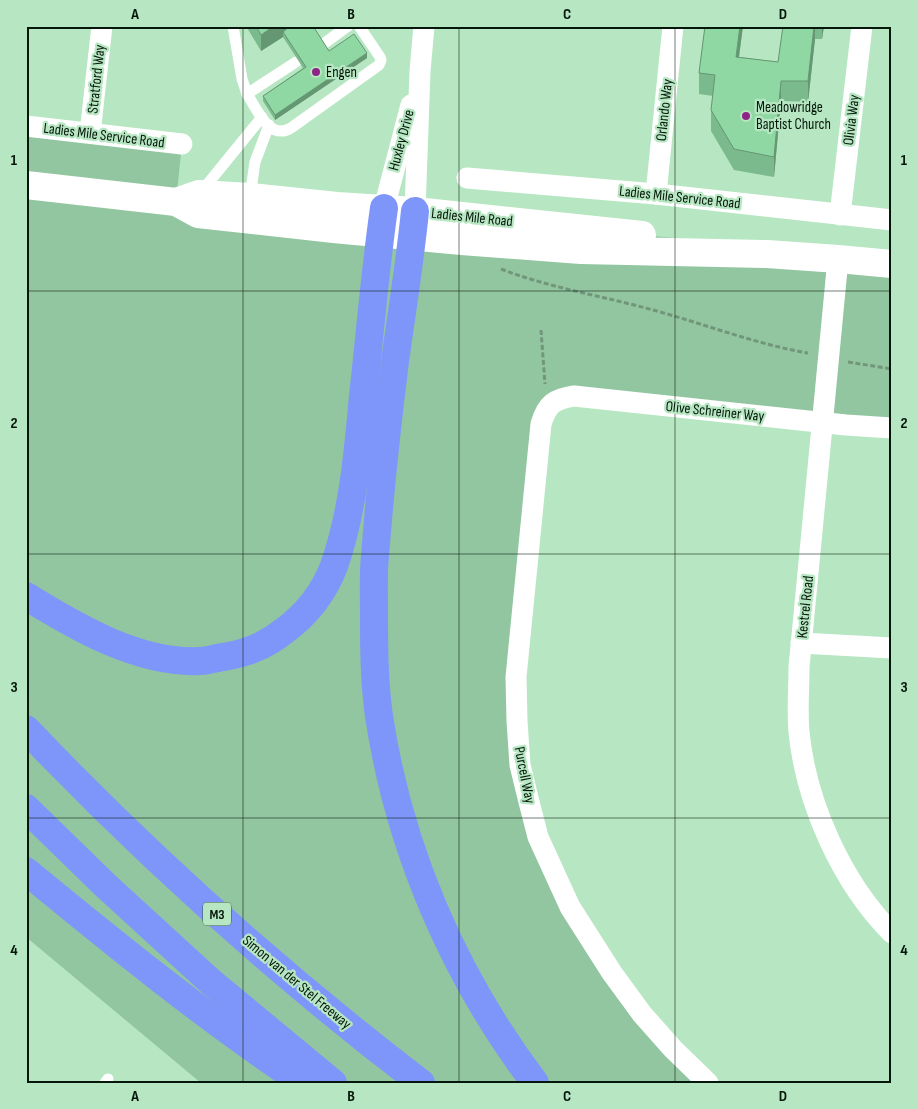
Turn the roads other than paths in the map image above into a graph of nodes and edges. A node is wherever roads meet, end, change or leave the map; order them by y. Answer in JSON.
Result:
{"nodes":[{"id":1,"x":102,"y":26,"type":"edge"},
{"id":2,"x":233,"y":26,"type":"edge"},
{"id":3,"x":348,"y":26,"type":"edge"},
{"id":4,"x":424,"y":26,"type":"edge"},
{"id":5,"x":673,"y":26,"type":"edge"},
{"id":6,"x":862,"y":26,"type":"edge"},
{"id":7,"x":365,"y":28,"type":"edge"},
{"id":8,"x":322,"y":45,"type":"edge"},
{"id":9,"x":296,"y":62,"type":"dead end"},
{"id":10,"x":420,"y":71,"type":"junction"},
{"id":11,"x":248,"y":94,"type":"junction"},
{"id":12,"x":265,"y":121,"type":"junction"},
{"id":13,"x":26,"y":126,"type":"edge"},
{"id":14,"x":90,"y":133,"type":"junction"},
{"id":15,"x":182,"y":144,"type":"dead end"},
{"id":16,"x":468,"y":178,"type":"dead end"},
{"id":17,"x":26,"y":185,"type":"edge"},
{"id":18,"x":656,"y":194,"type":"junction"},
{"id":19,"x":250,"y":197,"type":"junction"},
{"id":20,"x":188,"y":198,"type":"junction"},
{"id":21,"x":840,"y":215,"type":"junction"},
{"id":22,"x":892,"y":220,"type":"edge"},
{"id":23,"x":382,"y":221,"type":"junction"},
{"id":24,"x":414,"y":224,"type":"junction"},
{"id":25,"x":838,"y":259,"type":"junction"},
{"id":26,"x":892,"y":264,"type":"edge"},
{"id":27,"x":548,"y":408,"type":"joint"},
{"id":28,"x":823,"y":422,"type":"junction"},
{"id":29,"x":892,"y":428,"type":"edge"},
{"id":30,"x":26,"y":596,"type":"edge"},
{"id":31,"x":801,"y":643,"type":"junction"},
{"id":32,"x":892,"y":648,"type":"edge"},
{"id":33,"x":26,"y":729,"type":"edge"},
{"id":34,"x":26,"y":808,"type":"edge"},
{"id":35,"x":26,"y":871,"type":"edge"},
{"id":36,"x":892,"y":933,"type":"edge"},
{"id":37,"x":303,"y":1083,"type":"edge"},
{"id":38,"x":333,"y":1083,"type":"edge"},
{"id":39,"x":421,"y":1083,"type":"edge"},
{"id":40,"x":535,"y":1083,"type":"edge"},
{"id":41,"x":708,"y":1083,"type":"edge"}],
"edges":[{"from":1,"to":14,"type":"street","name":"Stratford Way"},
{"from":2,"to":11,"type":"lane"},
{"from":3,"to":8,"type":"lane"},
{"from":4,"to":10,"type":"street","name":"Huxley Drive"},
{"from":5,"to":18,"type":"street","name":"Orlando Way"},
{"from":6,"to":21,"type":"street","name":"Olivia Way"},
{"from":7,"to":12,"type":"lane"},
{"from":9,"to":11,"type":"lane"},
{"from":10,"to":23,"type":"street","name":"Huxley Drive"},
{"from":10,"to":24,"type":"street","name":"Huxley Drive"},
{"from":11,"to":12,"type":"lane"},
{"from":12,"to":19,"type":"lane"},
{"from":12,"to":20,"type":"lane"},
{"from":13,"to":14,"type":"street","name":"Ladies Mile Service Road"},
{"from":14,"to":15,"type":"street","name":"Ladies Mile Service Road"},
{"from":16,"to":18,"type":"street","name":"Ladies Mile Service Road"},
{"from":17,"to":20,"type":"main road","name":"Ladies Mile Road"},
{"from":18,"to":21,"type":"street","name":"Ladies Mile Service Road"},
{"from":19,"to":20,"type":"main road","name":"Ladies Mile Road"},
{"from":19,"to":23,"type":"main road","name":"Ladies Mile Road"},
{"from":20,"to":23,"type":"main road","name":"Ladies Mile Road"},
{"from":21,"to":22,"type":"street","name":"Ladies Mile Service Road"},
{"from":23,"to":24,"type":"main road","name":"Ladies Mile Road"},
{"from":23,"to":30,"type":"highway"},
{"from":24,"to":25,"type":"main road","name":"Ladies Mile Road"},
{"from":24,"to":40,"type":"highway"},
{"from":25,"to":26,"type":"main road","name":"Ladies Mile Road"},
{"from":25,"to":28,"type":"street","name":"Kestrel Road"},
{"from":27,"to":28,"type":"street","name":"Olive Schreiner Way"},
{"from":27,"to":41,"type":"street","name":"Purcell Way"},
{"from":28,"to":29,"type":"street","name":"Olive Schreiner Way"},
{"from":28,"to":31,"type":"street","name":"Kestrel Road"},
{"from":31,"to":32,"type":"street"},
{"from":31,"to":36,"type":"street","name":"Kestrel Road"},
{"from":33,"to":39,"type":"highway","name":"Simon van der Stel Freeway","number":"M3"},
{"from":34,"to":38,"type":"highway"},
{"from":35,"to":37,"type":"highway"}]}
